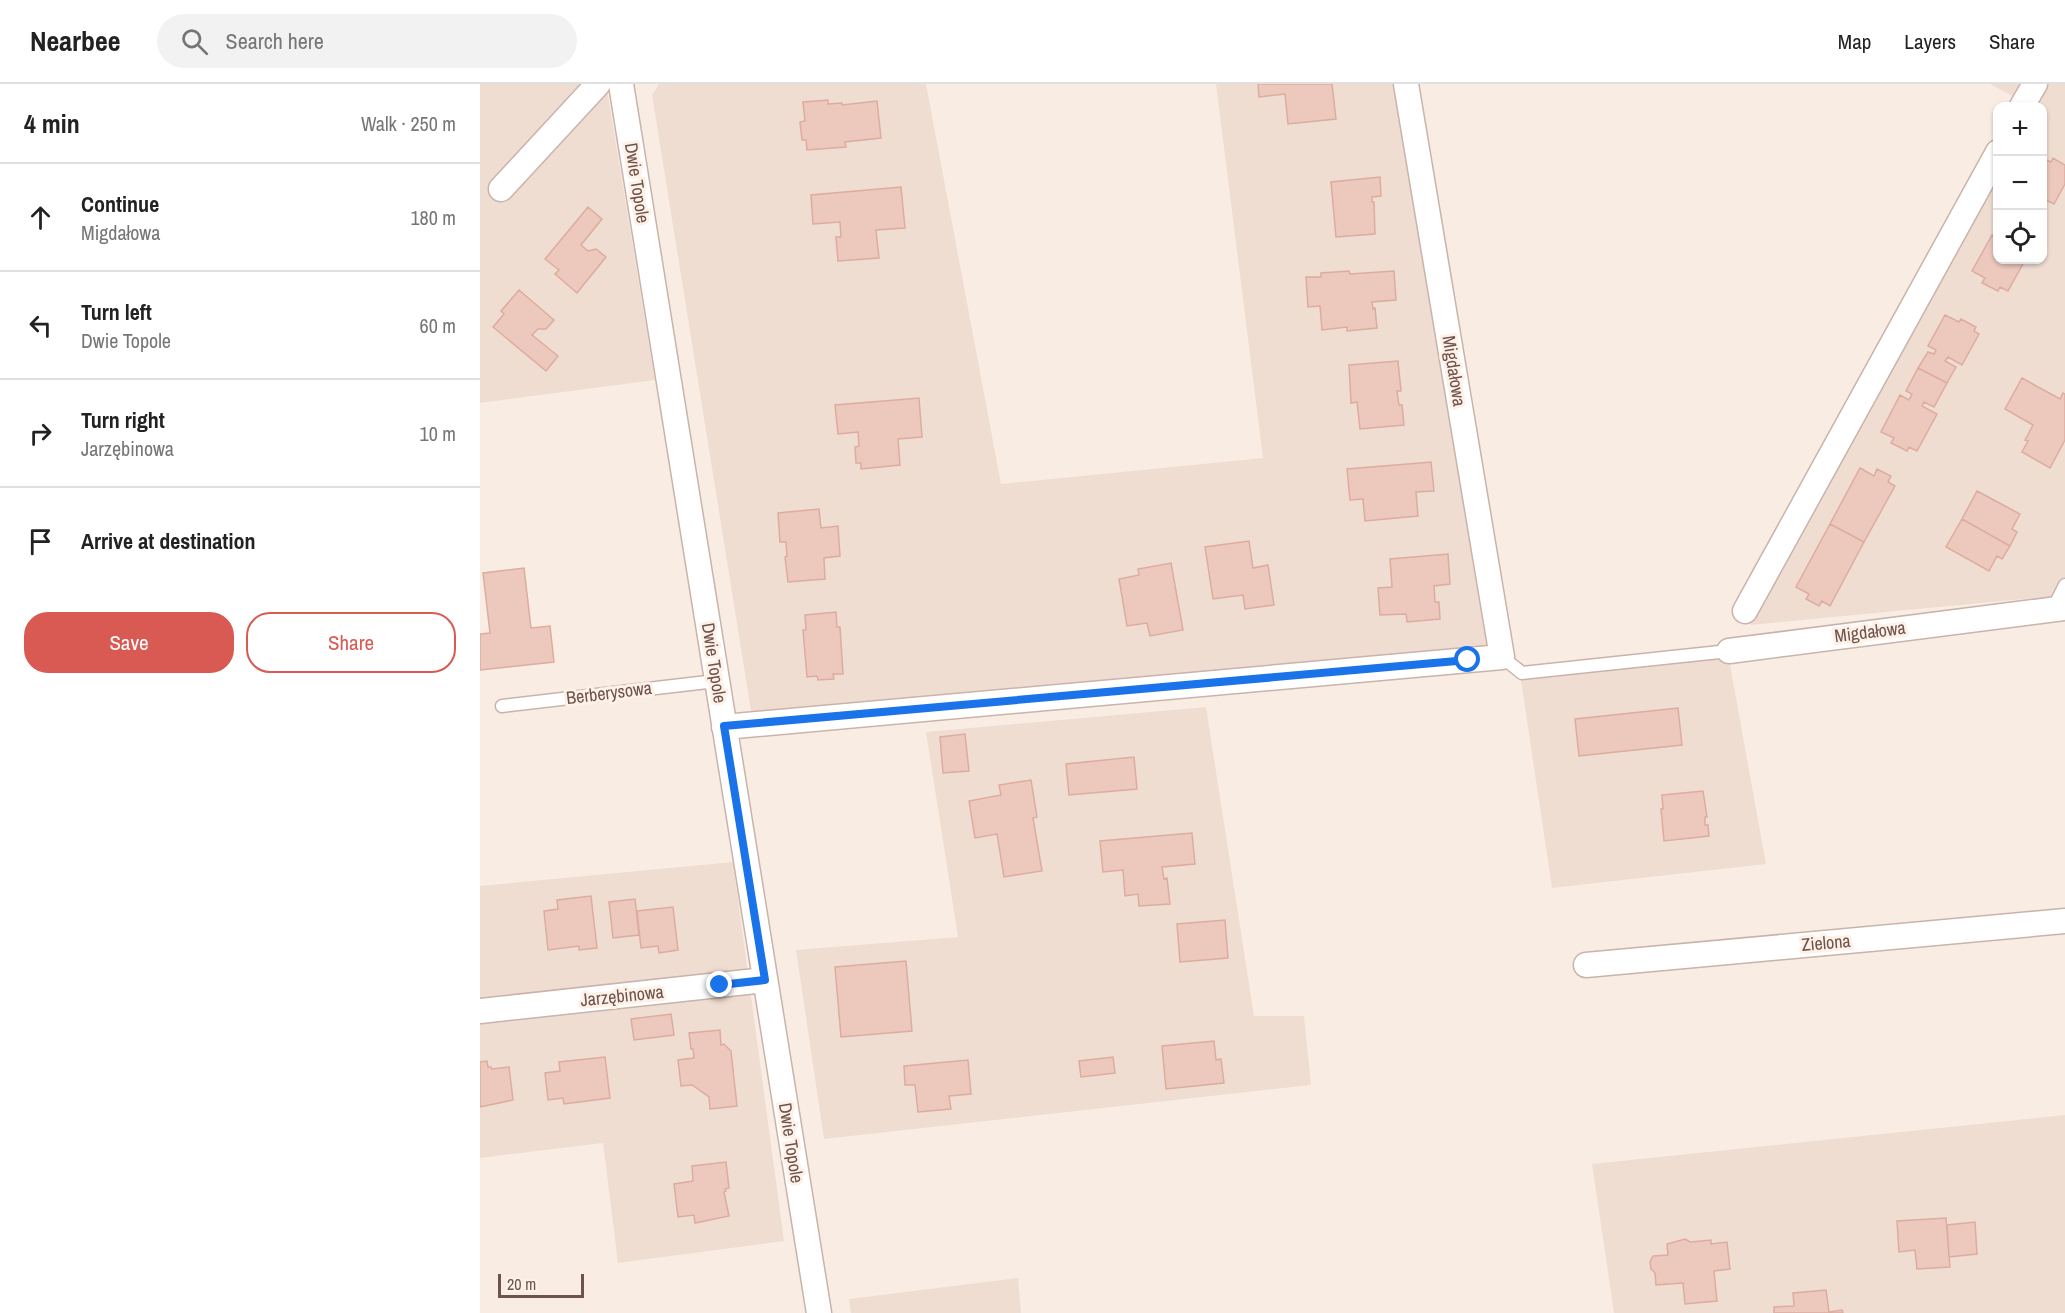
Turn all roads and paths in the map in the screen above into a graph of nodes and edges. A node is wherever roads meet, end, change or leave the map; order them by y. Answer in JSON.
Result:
{"nodes":[{"id":1,"x":598,"y":84,"type":"edge"},
{"id":2,"x":621,"y":84,"type":"edge"},
{"id":3,"x":1406,"y":84,"type":"edge"},
{"id":4,"x":2035,"y":84,"type":"edge"},
{"id":5,"x":2024,"y":102,"type":"edge"},
{"id":6,"x":1996,"y":156,"type":"edge"},
{"id":7,"x":501,"y":189,"type":"dead end"},
{"id":8,"x":2065,"y":585,"type":"edge"},
{"id":9,"x":2059,"y":608,"type":"edge"},
{"id":10,"x":1745,"y":611,"type":"dead end"},
{"id":11,"x":1729,"y":651,"type":"joint"},
{"id":12,"x":1502,"y":657,"type":"junction"},
{"id":13,"x":716,"y":681,"type":"junction"},
{"id":14,"x":501,"y":706,"type":"dead end"},
{"id":15,"x":724,"y":726,"type":"junction"},
{"id":16,"x":2065,"y":921,"type":"edge"},
{"id":17,"x":1586,"y":965,"type":"dead end"},
{"id":18,"x":765,"y":980,"type":"junction"},
{"id":19,"x":480,"y":1011,"type":"edge"},
{"id":20,"x":819,"y":1313,"type":"edge"}],
"edges":[{"from":1,"to":7,"type":"street"},
{"from":2,"to":13,"type":"street","name":"Dwie Topole"},
{"from":3,"to":12,"type":"street","name":"Migdałowa"},
{"from":4,"to":5,"type":"street"},
{"from":6,"to":10,"type":"street"},
{"from":8,"to":9,"type":"lane"},
{"from":9,"to":11,"type":"street","name":"Migdałowa"},
{"from":11,"to":12,"type":"lane","name":"Migdałowa"},
{"from":12,"to":15,"type":"street"},
{"from":13,"to":14,"type":"lane","name":"Berberysowa"},
{"from":13,"to":15,"type":"street","name":"Dwie Topole"},
{"from":15,"to":18,"type":"street","name":"Dwie Topole"},
{"from":16,"to":17,"type":"street","name":"Zielona"},
{"from":18,"to":19,"type":"street","name":"Jarzębinowa"},
{"from":18,"to":20,"type":"street","name":"Dwie Topole"}]}
